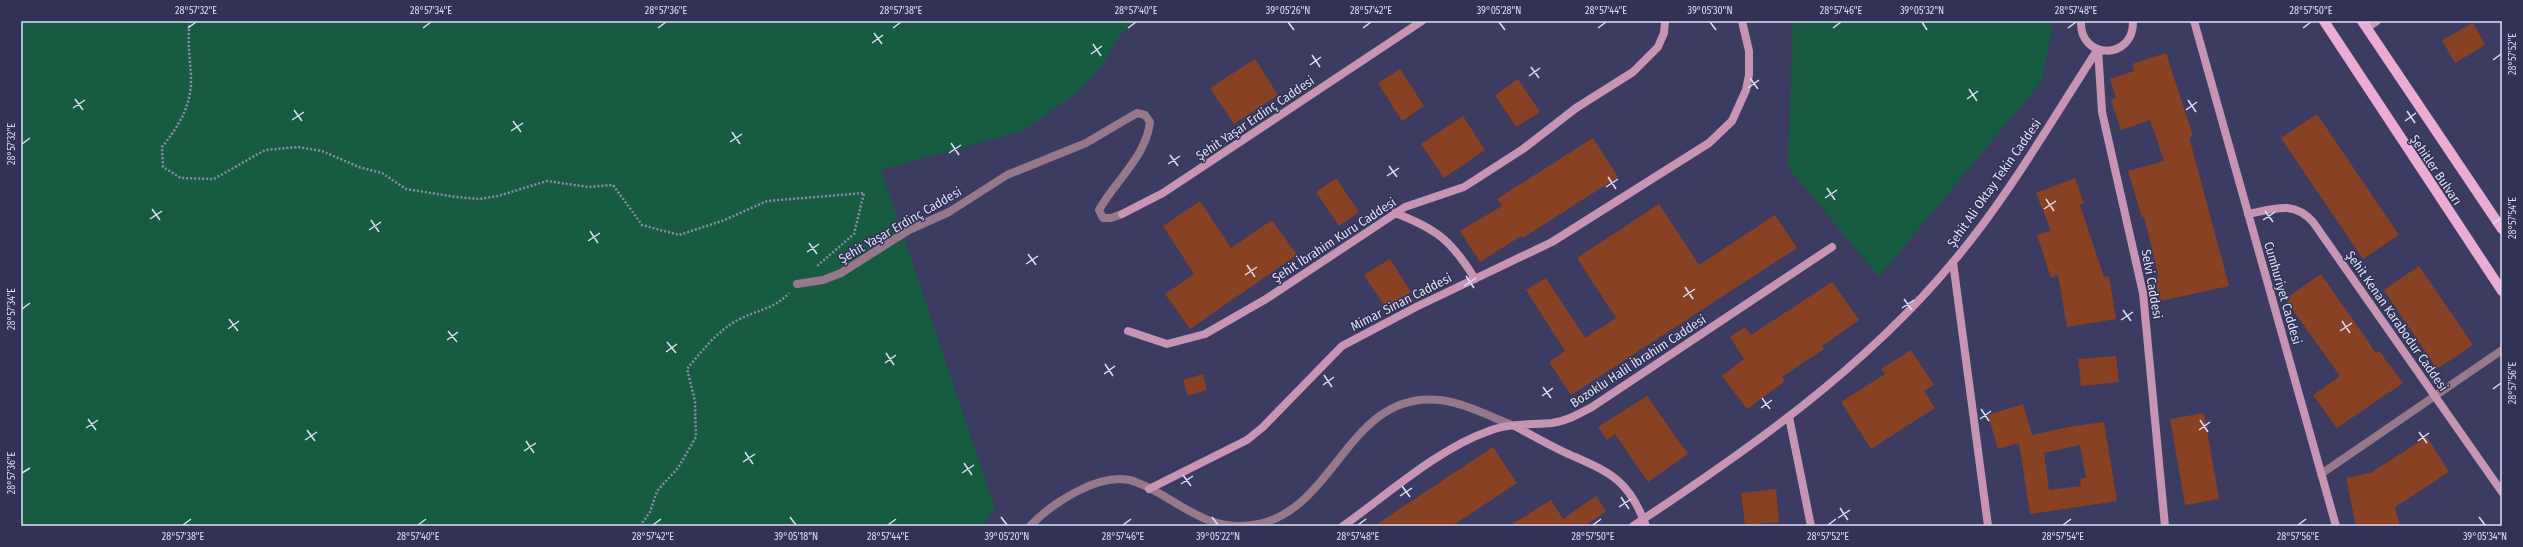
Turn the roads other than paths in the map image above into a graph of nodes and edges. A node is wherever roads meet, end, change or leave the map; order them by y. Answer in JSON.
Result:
{"nodes":[{"id":1,"x":1422,"y":21,"type":"edge"},
{"id":2,"x":1665,"y":21,"type":"edge"},
{"id":3,"x":1742,"y":21,"type":"edge"},
{"id":4,"x":2080,"y":21,"type":"edge"},
{"id":5,"x":2133,"y":21,"type":"edge"},
{"id":6,"x":2194,"y":21,"type":"edge"},
{"id":7,"x":2324,"y":21,"type":"edge"},
{"id":8,"x":2377,"y":21,"type":"edge"},
{"id":9,"x":2364,"y":25,"type":"edge"},
{"id":10,"x":2098,"y":49,"type":"junction"},
{"id":11,"x":1395,"y":213,"type":"junction"},
{"id":12,"x":2248,"y":214,"type":"junction"},
{"id":13,"x":2502,"y":229,"type":"edge"},
{"id":14,"x":1832,"y":247,"type":"dead end"},
{"id":15,"x":1953,"y":262,"type":"junction"},
{"id":16,"x":1475,"y":279,"type":"junction"},
{"id":17,"x":797,"y":284,"type":"road end"},
{"id":18,"x":2502,"y":291,"type":"edge"},
{"id":19,"x":1128,"y":331,"type":"dead end"},
{"id":20,"x":2502,"y":350,"type":"edge"},
{"id":21,"x":2435,"y":396,"type":"junction"},
{"id":22,"x":1789,"y":416,"type":"junction"},
{"id":23,"x":1514,"y":426,"type":"junction"},
{"id":24,"x":2321,"y":474,"type":"junction"},
{"id":25,"x":1149,"y":489,"type":"junction"},
{"id":26,"x":2502,"y":492,"type":"edge"},
{"id":27,"x":1645,"y":522,"type":"edge"},
{"id":28,"x":1030,"y":526,"type":"edge"},
{"id":29,"x":1344,"y":526,"type":"edge"},
{"id":30,"x":1633,"y":526,"type":"edge"},
{"id":31,"x":1810,"y":526,"type":"edge"},
{"id":32,"x":1988,"y":526,"type":"edge"},
{"id":33,"x":2165,"y":526,"type":"edge"},
{"id":34,"x":2336,"y":526,"type":"edge"}],
"edges":[{"from":1,"to":17,"type":"street","name":"Şehit Yaşar Erdinç Caddesi"},
{"from":2,"to":11,"type":"street","name":"Şehit İbrahim Kuru Caddesi"},
{"from":3,"to":16,"type":"street","name":"Mimar Sinan Caddesi"},
{"from":4,"to":10,"type":"street"},
{"from":5,"to":10,"type":"street"},
{"from":6,"to":12,"type":"street","name":"Cumhuriyet Caddesi"},
{"from":7,"to":18,"type":"main road","name":"Şehitler Bulvarı"},
{"from":8,"to":9,"type":"street"},
{"from":9,"to":13,"type":"main road","name":"Şehitler Bulvarı"},
{"from":10,"to":15,"type":"street","name":"Şehit Ali Oktay Tekin Caddesi"},
{"from":10,"to":33,"type":"street","name":"Selvi Caddesi"},
{"from":11,"to":16,"type":"street"},
{"from":11,"to":19,"type":"street","name":"Şehit İbrahim Kuru Caddesi"},
{"from":12,"to":21,"type":"street","name":"Şehit Kenan Karabodur Caddesi"},
{"from":12,"to":24,"type":"street","name":"Cumhuriyet Caddesi"},
{"from":14,"to":23,"type":"street","name":"Bozoklu Halil İbrahim Caddesi"},
{"from":15,"to":22,"type":"street","name":"Şehit Ali Oktay Tekin Caddesi"},
{"from":15,"to":32,"type":"street"},
{"from":16,"to":25,"type":"street","name":"Mimar Sinan Caddesi"},
{"from":20,"to":21,"type":"street"},
{"from":21,"to":24,"type":"street"},
{"from":21,"to":26,"type":"street","name":"Şehit Kenan Karabodur Caddesi"},
{"from":22,"to":27,"type":"street","name":"Şehit Ali Oktay Tekin Caddesi"},
{"from":22,"to":31,"type":"street"},
{"from":23,"to":25,"type":"street"},
{"from":23,"to":27,"type":"street"},
{"from":23,"to":29,"type":"street","name":"Bozoklu Halil İbrahim Caddesi"},
{"from":24,"to":34,"type":"street","name":"Cumhuriyet Caddesi"},
{"from":25,"to":28,"type":"street"},
{"from":27,"to":30,"type":"street","name":"Şehit Ali Oktay Tekin Caddesi"}]}
